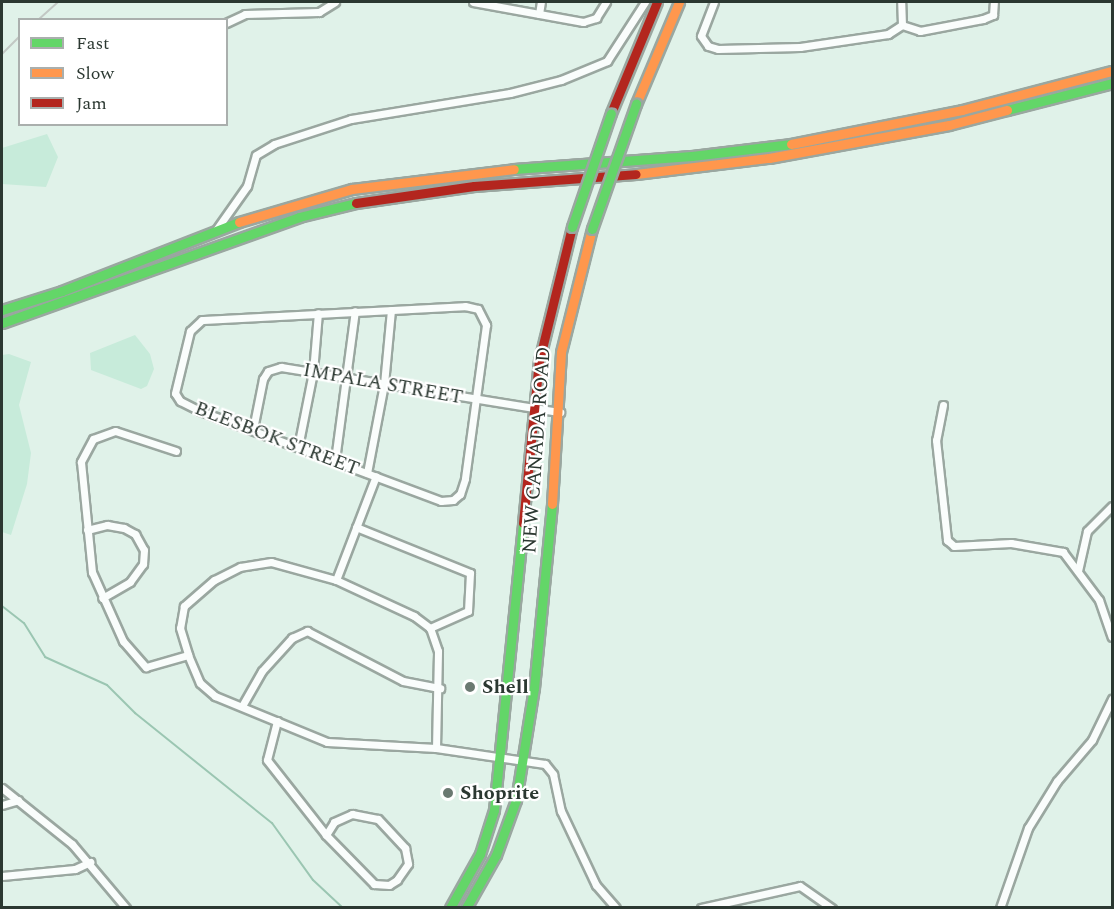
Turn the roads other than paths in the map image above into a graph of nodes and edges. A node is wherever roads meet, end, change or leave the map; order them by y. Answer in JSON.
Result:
{"nodes":[{"id":1,"x":335,"y":2,"type":"edge"},
{"id":2,"x":473,"y":2,"type":"edge"},
{"id":3,"x":541,"y":2,"type":"edge"},
{"id":4,"x":606,"y":2,"type":"edge"},
{"id":5,"x":645,"y":2,"type":"edge"},
{"id":6,"x":657,"y":2,"type":"edge"},
{"id":7,"x":679,"y":2,"type":"edge"},
{"id":8,"x":714,"y":2,"type":"edge"},
{"id":9,"x":901,"y":2,"type":"edge"},
{"id":10,"x":994,"y":2,"type":"edge"},
{"id":11,"x":539,"y":14,"type":"junction"},
{"id":12,"x":228,"y":22,"type":"edge"},
{"id":13,"x":902,"y":26,"type":"junction"},
{"id":14,"x":1113,"y":71,"type":"edge"},
{"id":15,"x":1113,"y":83,"type":"edge"},
{"id":16,"x":216,"y":230,"type":"junction"},
{"id":17,"x":2,"y":310,"type":"edge"},
{"id":18,"x":391,"y":310,"type":"junction"},
{"id":19,"x":355,"y":311,"type":"junction"},
{"id":20,"x":318,"y":313,"type":"junction"},
{"id":21,"x":2,"y":323,"type":"edge"},
{"id":22,"x":313,"y":372,"type":"junction"},
{"id":23,"x":347,"y":378,"type":"junction"},
{"id":24,"x":384,"y":384,"type":"junction"},
{"id":25,"x":478,"y":400,"type":"junction"},
{"id":26,"x":942,"y":405,"type":"dead end"},
{"id":27,"x":533,"y":410,"type":"junction"},
{"id":28,"x":560,"y":412,"type":"junction"},
{"id":29,"x":253,"y":429,"type":"junction"},
{"id":30,"x":298,"y":447,"type":"junction"},
{"id":31,"x":176,"y":451,"type":"dead end"},
{"id":32,"x":335,"y":460,"type":"junction"},
{"id":33,"x":367,"y":473,"type":"junction"},
{"id":34,"x":376,"y":476,"type":"junction"},
{"id":35,"x":1113,"y":506,"type":"edge"},
{"id":36,"x":356,"y":527,"type":"junction"},
{"id":37,"x":87,"y":530,"type":"junction"},
{"id":38,"x":1078,"y":571,"type":"junction"},
{"id":39,"x":336,"y":580,"type":"junction"},
{"id":40,"x":102,"y":598,"type":"junction"},
{"id":41,"x":430,"y":628,"type":"junction"},
{"id":42,"x":1113,"y":637,"type":"edge"},
{"id":43,"x":188,"y":655,"type":"junction"},
{"id":44,"x":440,"y":688,"type":"junction"},
{"id":45,"x":1113,"y":699,"type":"edge"},
{"id":46,"x":242,"y":706,"type":"junction"},
{"id":47,"x":277,"y":721,"type":"junction"},
{"id":48,"x":436,"y":748,"type":"junction"},
{"id":49,"x":501,"y":756,"type":"junction"},
{"id":50,"x":522,"y":760,"type":"junction"},
{"id":51,"x":2,"y":788,"type":"edge"},
{"id":52,"x":18,"y":800,"type":"junction"},
{"id":53,"x":2,"y":805,"type":"edge"},
{"id":54,"x":326,"y":835,"type":"junction"},
{"id":55,"x":90,"y":862,"type":"junction"},
{"id":56,"x":2,"y":876,"type":"edge"},
{"id":57,"x":126,"y":908,"type":"edge"},
{"id":58,"x":450,"y":908,"type":"edge"},
{"id":59,"x":466,"y":908,"type":"edge"},
{"id":60,"x":616,"y":908,"type":"edge"},
{"id":61,"x":702,"y":908,"type":"edge"},
{"id":62,"x":832,"y":908,"type":"edge"},
{"id":63,"x":1000,"y":908,"type":"edge"}],
"edges":[{"from":1,"to":12,"type":"street"},
{"from":2,"to":11,"type":"street"},
{"from":3,"to":11,"type":"street"},
{"from":4,"to":11,"type":"street"},
{"from":5,"to":16,"type":"street"},
{"from":6,"to":27,"type":"main road","name":"NEW CANADA ROAD","bridge":true},
{"from":7,"to":28,"type":"main road","name":"NEW CANADA ROAD","bridge":true},
{"from":8,"to":13,"type":"street"},
{"from":9,"to":13,"type":"street"},
{"from":10,"to":13,"type":"street"},
{"from":14,"to":16,"type":"main road"},
{"from":15,"to":21,"type":"main road"},
{"from":16,"to":17,"type":"main road"},
{"from":18,"to":19,"type":"street","name":"BLESBOK STREET"},
{"from":18,"to":24,"type":"street"},
{"from":18,"to":25,"type":"street","name":"BLESBOK STREET"},
{"from":19,"to":20,"type":"street","name":"BLESBOK STREET"},
{"from":19,"to":23,"type":"street"},
{"from":20,"to":22,"type":"street"},
{"from":20,"to":29,"type":"street","name":"BLESBOK STREET"},
{"from":22,"to":23,"type":"street","name":"IMPALA STREET"},
{"from":22,"to":29,"type":"street","name":"IMPALA STREET"},
{"from":22,"to":30,"type":"street"},
{"from":23,"to":24,"type":"street","name":"IMPALA STREET"},
{"from":23,"to":32,"type":"street"},
{"from":24,"to":25,"type":"street","name":"IMPALA STREET"},
{"from":24,"to":33,"type":"street"},
{"from":25,"to":27,"type":"street","name":"IMPALA STREET"},
{"from":25,"to":34,"type":"street","name":"BLESBOK STREET"},
{"from":26,"to":38,"type":"street"},
{"from":27,"to":28,"type":"street","name":"IMPALA STREET"},
{"from":27,"to":49,"type":"main road","name":"NEW CANADA ROAD"},
{"from":28,"to":50,"type":"main road","name":"NEW CANADA ROAD"},
{"from":29,"to":30,"type":"street","name":"BLESBOK STREET"},
{"from":30,"to":32,"type":"street","name":"BLESBOK STREET"},
{"from":31,"to":37,"type":"street"},
{"from":32,"to":33,"type":"street","name":"BLESBOK STREET"},
{"from":33,"to":34,"type":"street","name":"BLESBOK STREET"},
{"from":34,"to":36,"type":"street"},
{"from":35,"to":38,"type":"street"},
{"from":36,"to":39,"type":"street"},
{"from":36,"to":41,"type":"street"},
{"from":37,"to":40,"type":"street"},
{"from":37,"to":40,"type":"street"},
{"from":38,"to":42,"type":"street"},
{"from":39,"to":41,"type":"street"},
{"from":39,"to":43,"type":"street"},
{"from":40,"to":43,"type":"street"},
{"from":41,"to":44,"type":"street"},
{"from":43,"to":46,"type":"street"},
{"from":44,"to":46,"type":"street"},
{"from":44,"to":48,"type":"street"},
{"from":45,"to":63,"type":"street"},
{"from":46,"to":47,"type":"street"},
{"from":47,"to":48,"type":"street"},
{"from":47,"to":54,"type":"street"},
{"from":48,"to":49,"type":"street"},
{"from":49,"to":50,"type":"street"},
{"from":49,"to":58,"type":"main road","name":"NEW CANADA ROAD"},
{"from":50,"to":59,"type":"main road","name":"NEW CANADA ROAD"},
{"from":50,"to":60,"type":"street"},
{"from":51,"to":52,"type":"street"},
{"from":52,"to":53,"type":"street"},
{"from":52,"to":55,"type":"street"},
{"from":54,"to":54,"type":"street"},
{"from":55,"to":56,"type":"street"},
{"from":55,"to":57,"type":"street"},
{"from":61,"to":62,"type":"street"}]}
